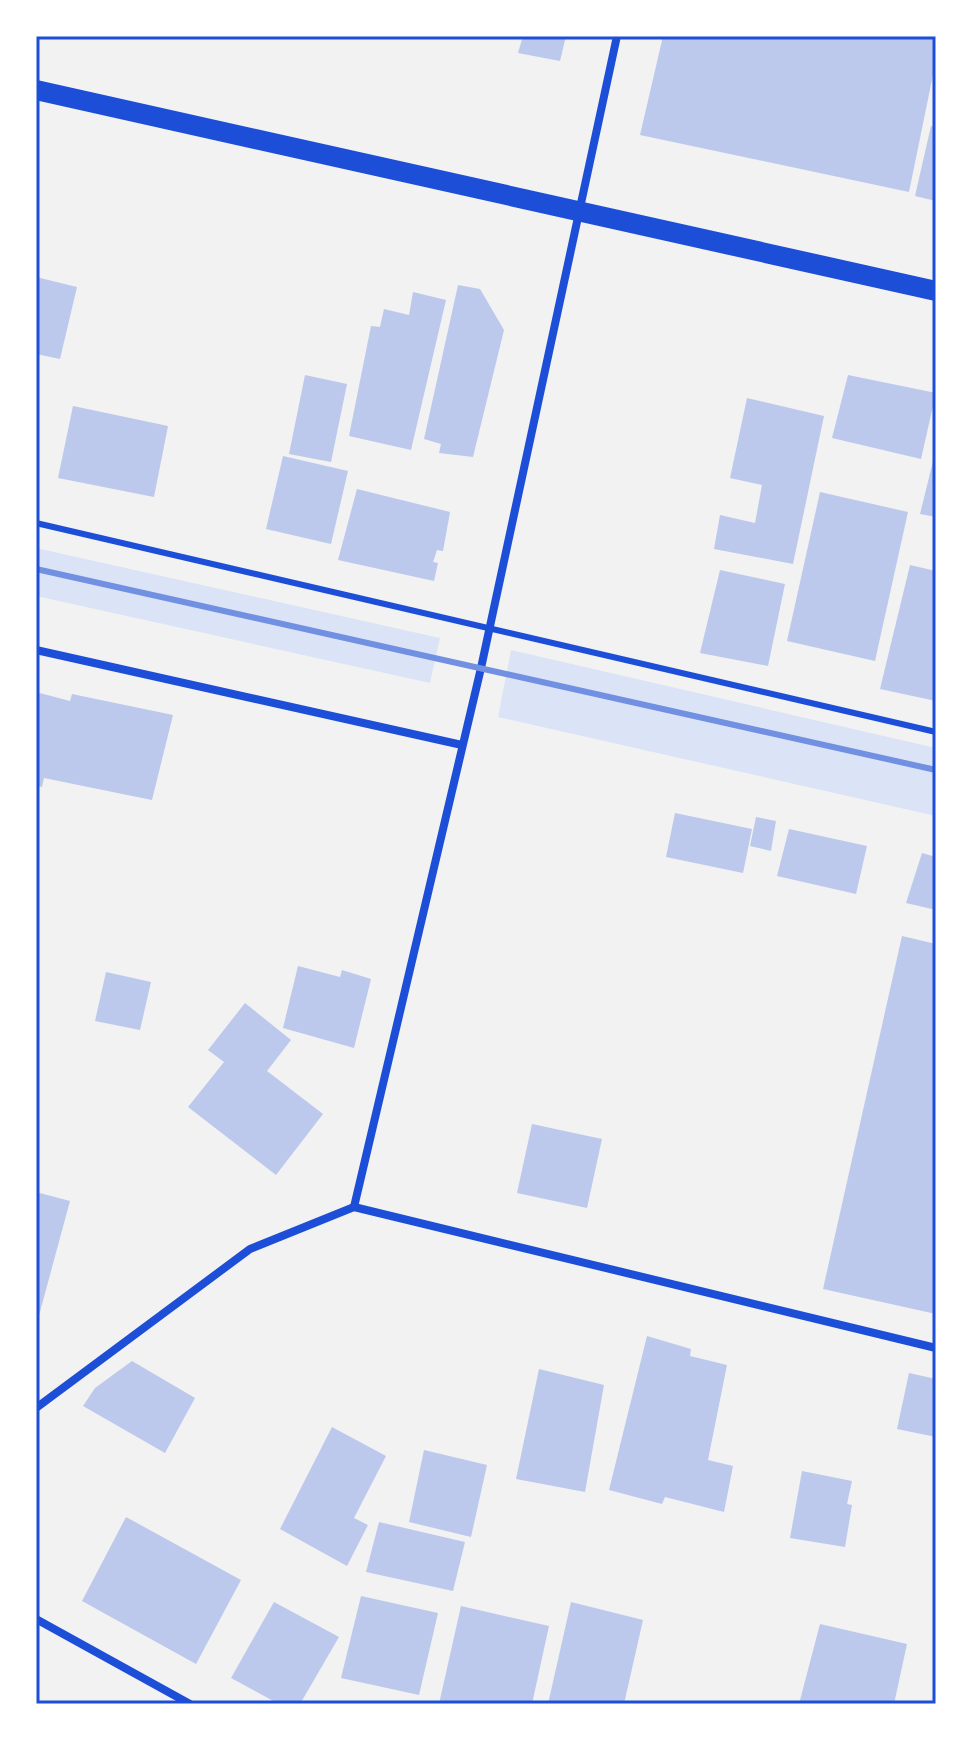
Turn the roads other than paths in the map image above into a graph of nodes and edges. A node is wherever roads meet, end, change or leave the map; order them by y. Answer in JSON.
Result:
{"nodes":[{"id":1,"x":617,"y":36,"type":"edge"},
{"id":2,"x":36,"y":90,"type":"edge"},
{"id":3,"x":581,"y":212,"type":"junction"},
{"id":4,"x":936,"y":291,"type":"edge"},
{"id":5,"x":36,"y":523,"type":"edge"},
{"id":6,"x":489,"y":627,"type":"junction"},
{"id":7,"x":36,"y":650,"type":"edge"},
{"id":8,"x":936,"y":732,"type":"edge"},
{"id":9,"x":462,"y":745,"type":"junction"},
{"id":10,"x":354,"y":1207,"type":"junction"},
{"id":11,"x":936,"y":1348,"type":"edge"},
{"id":12,"x":36,"y":1408,"type":"edge"},
{"id":13,"x":36,"y":1619,"type":"edge"},
{"id":14,"x":190,"y":1704,"type":"edge"}],
"edges":[{"from":1,"to":3,"type":"street"},
{"from":2,"to":3,"type":"main road"},
{"from":3,"to":4,"type":"main road"},
{"from":3,"to":6,"type":"street"},
{"from":5,"to":6,"type":"lane"},
{"from":6,"to":8,"type":"lane"},
{"from":6,"to":9,"type":"street"},
{"from":7,"to":9,"type":"street"},
{"from":9,"to":10,"type":"street"},
{"from":10,"to":11,"type":"street"},
{"from":10,"to":12,"type":"street"},
{"from":13,"to":14,"type":"street"}]}
